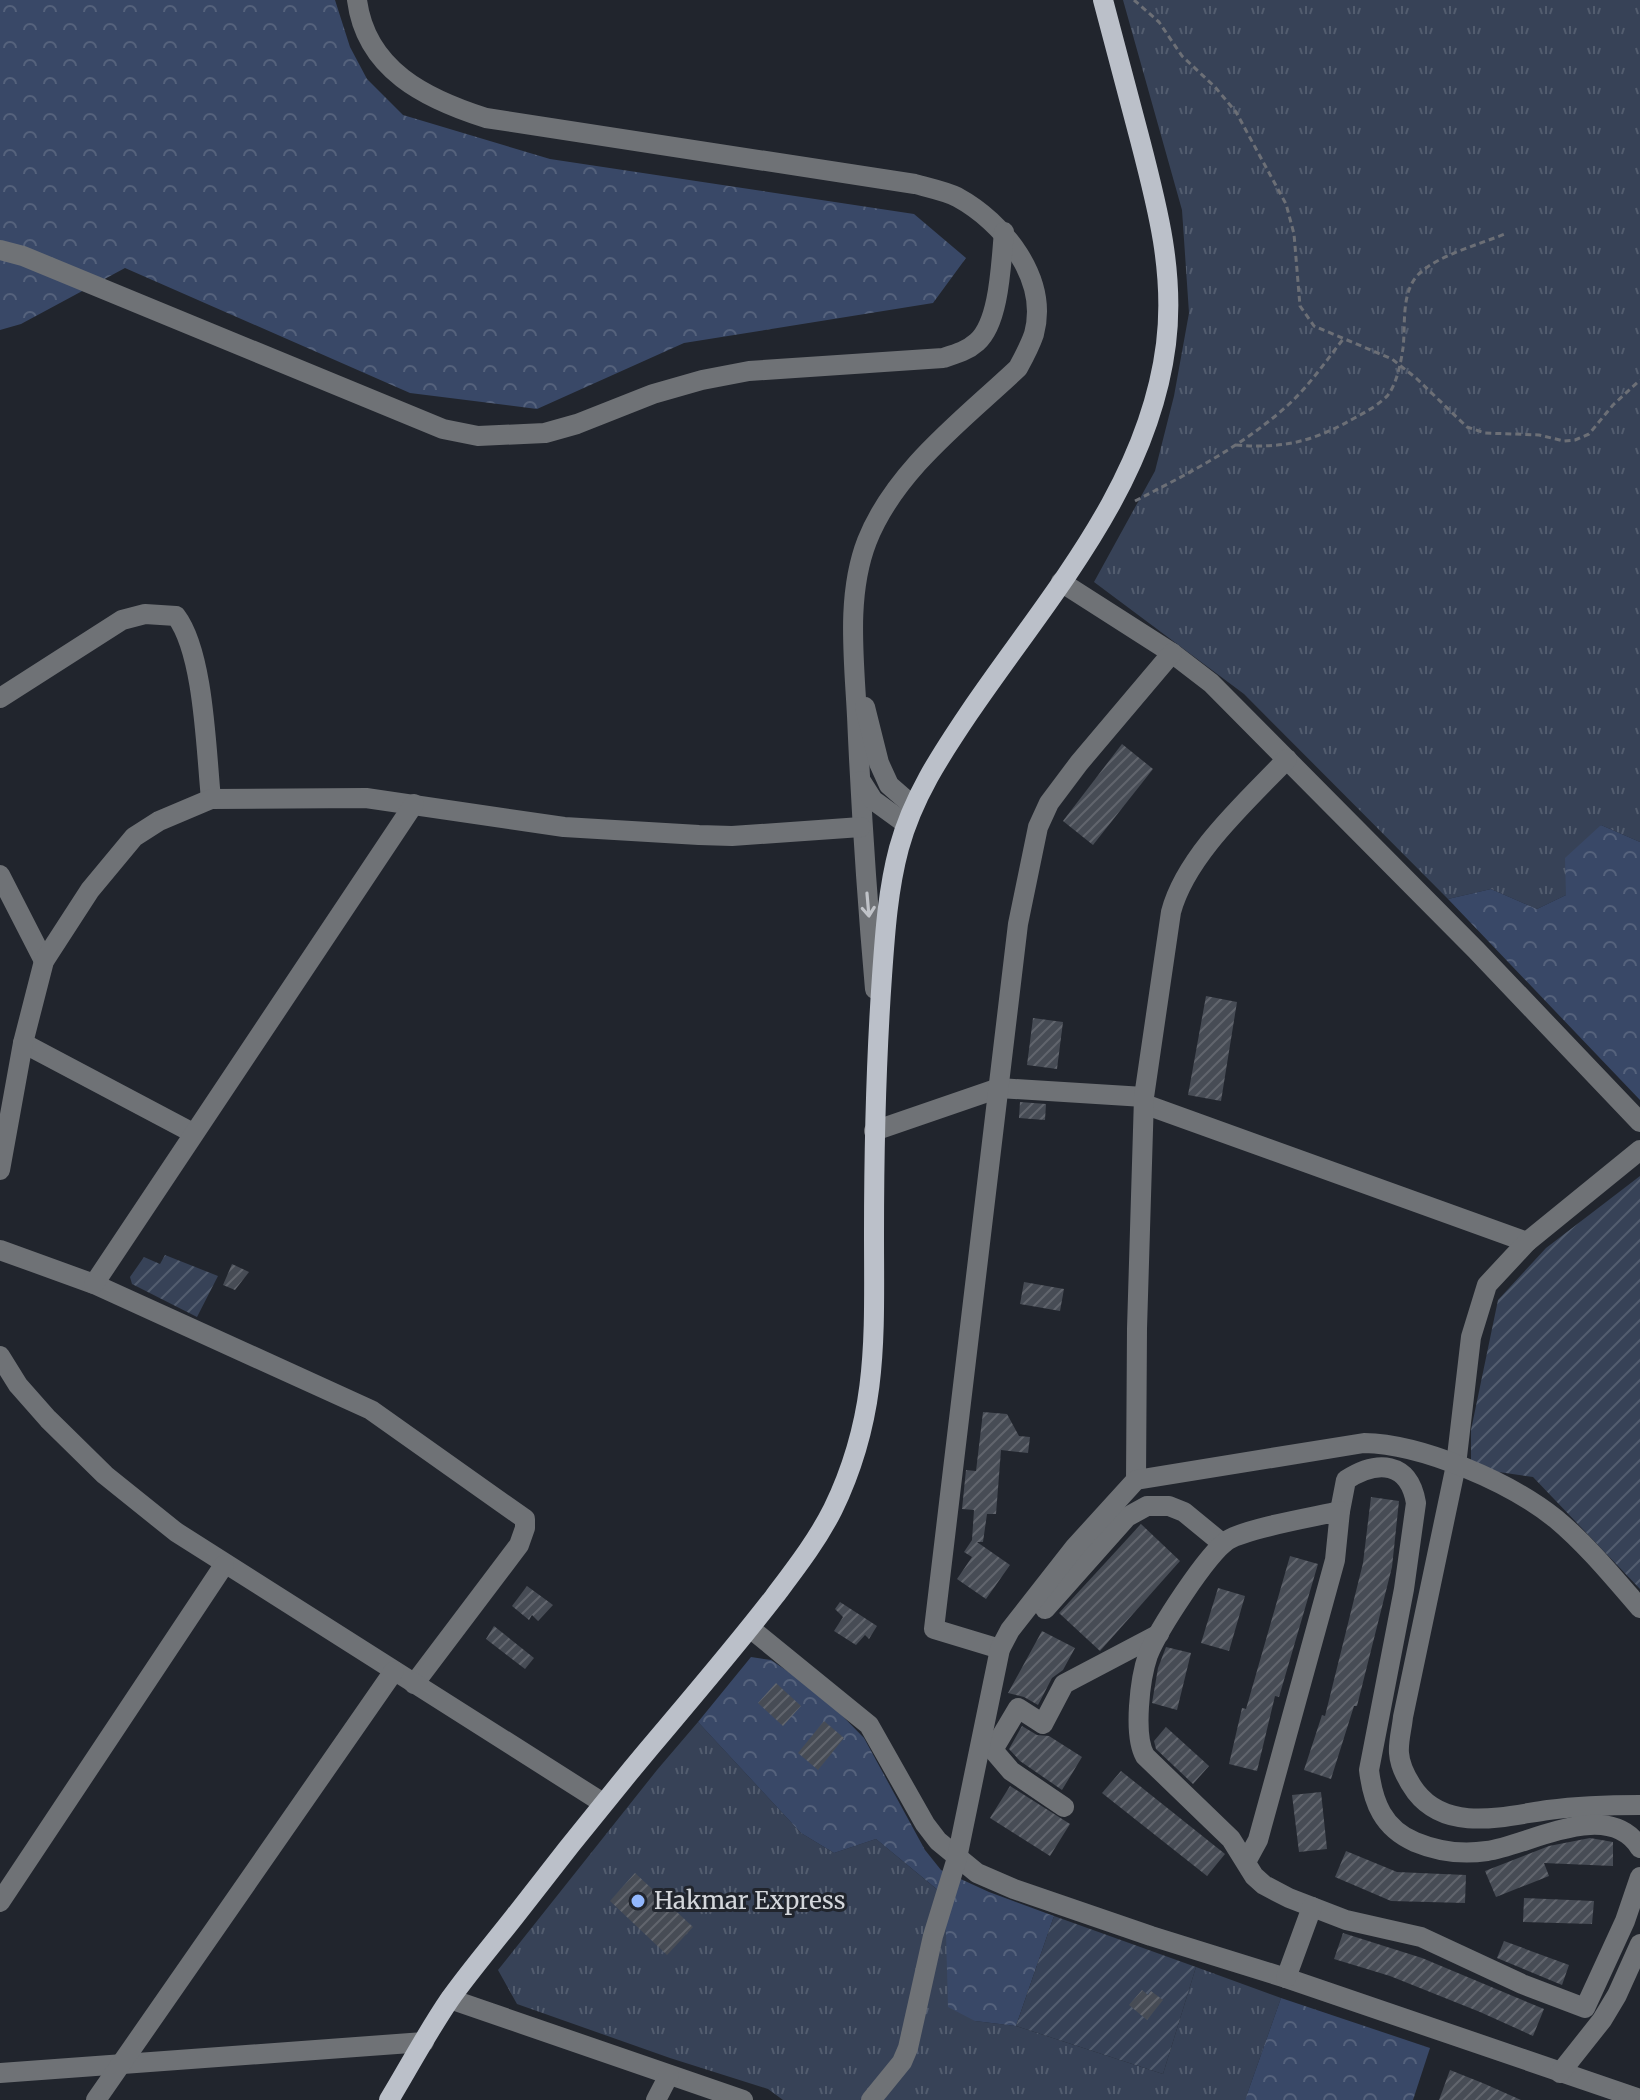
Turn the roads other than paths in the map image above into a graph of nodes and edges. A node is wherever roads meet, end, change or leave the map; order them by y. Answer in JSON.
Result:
{"nodes":[{"id":1,"x":357,"y":0,"type":"edge"},
{"id":2,"x":1103,"y":0,"type":"edge"},
{"id":3,"x":1004,"y":232,"type":"junction"},
{"id":4,"x":0,"y":250,"type":"edge"},
{"id":5,"x":1061,"y":582,"type":"junction"},
{"id":6,"x":1172,"y":653,"type":"junction"},
{"id":7,"x":855,"y":668,"type":"junction"},
{"id":8,"x":0,"y":698,"type":"edge"},
{"id":9,"x":1287,"y":759,"type":"junction"},
{"id":10,"x":859,"y":777,"type":"junction"},
{"id":11,"x":211,"y":799,"type":"junction"},
{"id":12,"x":414,"y":804,"type":"junction"},
{"id":13,"x":910,"y":815,"type":"junction"},
{"id":14,"x":861,"y":827,"type":"junction"},
{"id":15,"x":0,"y":875,"type":"edge"},
{"id":16,"x":44,"y":961,"type":"junction"},
{"id":17,"x":878,"y":1028,"type":"junction"},
{"id":18,"x":23,"y":1043,"type":"junction"},
{"id":19,"x":999,"y":1088,"type":"junction"},
{"id":20,"x":1144,"y":1101,"type":"junction"},
{"id":21,"x":1640,"y":1122,"type":"edge"},
{"id":22,"x":874,"y":1131,"type":"junction"},
{"id":23,"x":193,"y":1133,"type":"junction"},
{"id":24,"x":1640,"y":1150,"type":"edge"},
{"id":25,"x":0,"y":1170,"type":"edge"},
{"id":26,"x":1527,"y":1242,"type":"junction"},
{"id":27,"x":0,"y":1250,"type":"edge"},
{"id":28,"x":94,"y":1284,"type":"junction"},
{"id":29,"x":0,"y":1356,"type":"edge"},
{"id":30,"x":1456,"y":1465,"type":"junction"},
{"id":31,"x":1136,"y":1480,"type":"junction"},
{"id":32,"x":1340,"y":1511,"type":"junction"},
{"id":33,"x":1223,"y":1544,"type":"junction"},
{"id":34,"x":224,"y":1565,"type":"junction"},
{"id":35,"x":1640,"y":1608,"type":"edge"},
{"id":36,"x":1045,"y":1609,"type":"dead end"},
{"id":37,"x":750,"y":1628,"type":"junction"},
{"id":38,"x":1159,"y":1634,"type":"junction"},
{"id":39,"x":1000,"y":1649,"type":"junction"},
{"id":40,"x":394,"y":1671,"type":"junction"},
{"id":41,"x":414,"y":1684,"type":"junction"},
{"id":42,"x":603,"y":1803,"type":"junction"},
{"id":43,"x":1640,"y":1805,"type":"edge"},
{"id":44,"x":1064,"y":1807,"type":"dead end"},
{"id":45,"x":1640,"y":1848,"type":"edge"},
{"id":46,"x":957,"y":1858,"type":"junction"},
{"id":47,"x":1246,"y":1862,"type":"junction"},
{"id":48,"x":1640,"y":1877,"type":"edge"},
{"id":49,"x":0,"y":1902,"type":"edge"},
{"id":50,"x":1312,"y":1907,"type":"junction"},
{"id":51,"x":1640,"y":1944,"type":"edge"},
{"id":52,"x":1286,"y":1978,"type":"junction"},
{"id":53,"x":450,"y":1999,"type":"junction"},
{"id":54,"x":424,"y":2042,"type":"junction"},
{"id":55,"x":120,"y":2064,"type":"junction"},
{"id":56,"x":0,"y":2073,"type":"edge"},
{"id":57,"x":1560,"y":2073,"type":"junction"},
{"id":58,"x":669,"y":2075,"type":"junction"},
{"id":59,"x":1640,"y":2099,"type":"edge"},
{"id":60,"x":96,"y":2100,"type":"edge"},
{"id":61,"x":389,"y":2100,"type":"edge"},
{"id":62,"x":656,"y":2100,"type":"edge"},
{"id":63,"x":743,"y":2100,"type":"edge"},
{"id":64,"x":871,"y":2100,"type":"edge"}],
"edges":[{"from":1,"to":3,"type":"street"},
{"from":2,"to":5,"type":"main road"},
{"from":3,"to":4,"type":"street"},
{"from":3,"to":7,"type":"street"},
{"from":5,"to":6,"type":"street"},
{"from":5,"to":13,"type":"main road"},
{"from":6,"to":9,"type":"street"},
{"from":6,"to":19,"type":"street"},
{"from":7,"to":10,"type":"street"},
{"from":7,"to":13,"type":"street"},
{"from":8,"to":11,"type":"street"},
{"from":9,"to":20,"type":"street"},
{"from":9,"to":21,"type":"street"},
{"from":10,"to":13,"type":"street"},
{"from":10,"to":14,"type":"street"},
{"from":11,"to":12,"type":"street"},
{"from":11,"to":16,"type":"street"},
{"from":12,"to":14,"type":"street"},
{"from":12,"to":23,"type":"street"},
{"from":13,"to":17,"type":"main road"},
{"from":14,"to":17,"type":"street","one_way":true},
{"from":15,"to":16,"type":"street"},
{"from":16,"to":18,"type":"street"},
{"from":17,"to":22,"type":"main road"},
{"from":18,"to":23,"type":"street"},
{"from":18,"to":25,"type":"street"},
{"from":19,"to":20,"type":"street"},
{"from":19,"to":22,"type":"street"},
{"from":19,"to":39,"type":"street"},
{"from":20,"to":26,"type":"street"},
{"from":20,"to":31,"type":"street"},
{"from":22,"to":37,"type":"main road"},
{"from":23,"to":28,"type":"street"},
{"from":24,"to":26,"type":"street"},
{"from":26,"to":30,"type":"street"},
{"from":27,"to":28,"type":"street"},
{"from":28,"to":41,"type":"street"},
{"from":29,"to":34,"type":"street"},
{"from":30,"to":31,"type":"street"},
{"from":30,"to":35,"type":"street"},
{"from":30,"to":43,"type":"street"},
{"from":31,"to":39,"type":"street"},
{"from":32,"to":33,"type":"street"},
{"from":32,"to":45,"type":"street"},
{"from":32,"to":47,"type":"street"},
{"from":33,"to":36,"type":"street"},
{"from":33,"to":38,"type":"street"},
{"from":34,"to":40,"type":"street"},
{"from":34,"to":49,"type":"street"},
{"from":37,"to":42,"type":"main road"},
{"from":37,"to":46,"type":"street"},
{"from":38,"to":44,"type":"street"},
{"from":38,"to":47,"type":"street"},
{"from":39,"to":46,"type":"street"},
{"from":40,"to":41,"type":"street"},
{"from":40,"to":55,"type":"street"},
{"from":41,"to":42,"type":"street"},
{"from":42,"to":53,"type":"main road"},
{"from":46,"to":52,"type":"street"},
{"from":46,"to":64,"type":"street"},
{"from":47,"to":50,"type":"street"},
{"from":48,"to":50,"type":"street"},
{"from":50,"to":52,"type":"street"},
{"from":51,"to":57,"type":"street"},
{"from":52,"to":57,"type":"street"},
{"from":53,"to":54,"type":"main road"},
{"from":53,"to":58,"type":"street"},
{"from":54,"to":55,"type":"street"},
{"from":54,"to":61,"type":"main road"},
{"from":55,"to":56,"type":"street"},
{"from":55,"to":60,"type":"street"},
{"from":57,"to":59,"type":"street"},
{"from":58,"to":62,"type":"street"},
{"from":58,"to":63,"type":"street"}]}
